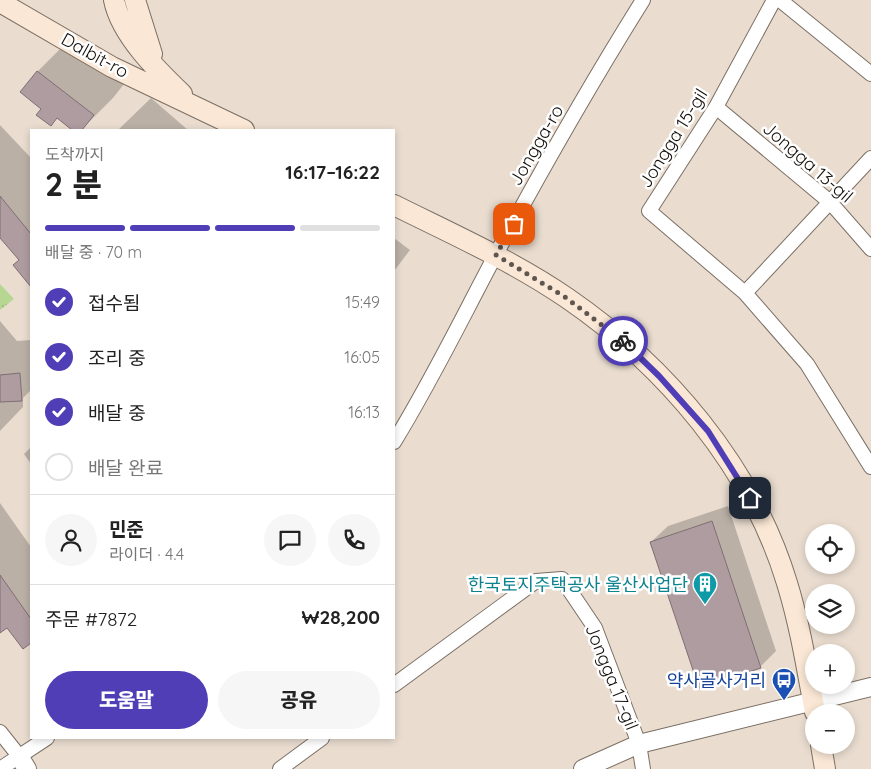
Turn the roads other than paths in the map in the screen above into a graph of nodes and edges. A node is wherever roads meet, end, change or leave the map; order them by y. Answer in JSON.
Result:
{"nodes":[{"id":1,"x":114,"y":0,"type":"edge"},
{"id":2,"x":134,"y":0,"type":"edge"},
{"id":3,"x":643,"y":0,"type":"edge"},
{"id":4,"x":774,"y":0,"type":"edge"},
{"id":5,"x":780,"y":0,"type":"edge"},
{"id":6,"x":10,"y":7,"type":"edge"},
{"id":7,"x":158,"y":70,"type":"junction"},
{"id":8,"x":871,"y":74,"type":"edge"},
{"id":9,"x":192,"y":104,"type":"junction"},
{"id":10,"x":716,"y":107,"type":"junction"},
{"id":11,"x":242,"y":129,"type":"edge"},
{"id":12,"x":871,"y":158,"type":"edge"},
{"id":13,"x":830,"y":202,"type":"junction"},
{"id":14,"x":395,"y":205,"type":"edge"},
{"id":15,"x":871,"y":249,"type":"edge"},
{"id":16,"x":496,"y":255,"type":"junction"},
{"id":17,"x":745,"y":292,"type":"junction"},
{"id":18,"x":395,"y":440,"type":"edge"},
{"id":19,"x":871,"y":467,"type":"edge"},
{"id":20,"x":395,"y":684,"type":"edge"},
{"id":21,"x":871,"y":687,"type":"edge"},
{"id":22,"x":814,"y":704,"type":"edge"},
{"id":23,"x":820,"y":704,"type":"edge"},
{"id":24,"x":805,"y":708,"type":"edge"},
{"id":25,"x":0,"y":732,"type":"edge"},
{"id":26,"x":46,"y":739,"type":"edge"},
{"id":27,"x":321,"y":739,"type":"edge"},
{"id":28,"x":639,"y":744,"type":"junction"},
{"id":29,"x":822,"y":754,"type":"edge"},
{"id":30,"x":23,"y":763,"type":"edge"},
{"id":31,"x":0,"y":769,"type":"edge"},
{"id":32,"x":280,"y":769,"type":"edge"},
{"id":33,"x":583,"y":769,"type":"edge"},
{"id":34,"x":644,"y":769,"type":"edge"},
{"id":35,"x":825,"y":769,"type":"edge"}],
"edges":[{"from":1,"to":7,"type":"main road","name":"Dalbit-ro"},
{"from":2,"to":7,"type":"main road"},
{"from":3,"to":16,"type":"street","name":"Jongga-ro"},
{"from":4,"to":10,"type":"street","name":"Jongga 15-gil"},
{"from":5,"to":8,"type":"street"},
{"from":6,"to":9,"type":"main road","name":"Dalbit-ro"},
{"from":7,"to":9,"type":"main road","name":"Dalbit-ro"},
{"from":9,"to":11,"type":"main road","name":"Dalbit-ro"},
{"from":10,"to":13,"type":"street","name":"Jongga 13-gil"},
{"from":10,"to":17,"type":"street","name":"Jongga 15-gil"},
{"from":12,"to":13,"type":"street"},
{"from":13,"to":15,"type":"street","name":"Jongga 13-gil"},
{"from":13,"to":17,"type":"street"},
{"from":14,"to":16,"type":"main road"},
{"from":16,"to":18,"type":"street","name":"Jongga-ro"},
{"from":16,"to":22,"type":"main road"},
{"from":17,"to":19,"type":"street","name":"Jongga 15-gil"},
{"from":20,"to":28,"type":"street","name":"Jongga 17-gil"},
{"from":21,"to":23,"type":"street","name":"Jongga 17-gil"},
{"from":24,"to":28,"type":"street","name":"Jongga 17-gil"},
{"from":25,"to":30,"type":"street"},
{"from":26,"to":30,"type":"street"},
{"from":27,"to":32,"type":"street"},
{"from":28,"to":33,"type":"street","name":"Jongga 17-gil"},
{"from":28,"to":34,"type":"street"},
{"from":29,"to":35,"type":"main road"},
{"from":30,"to":31,"type":"street"}]}
